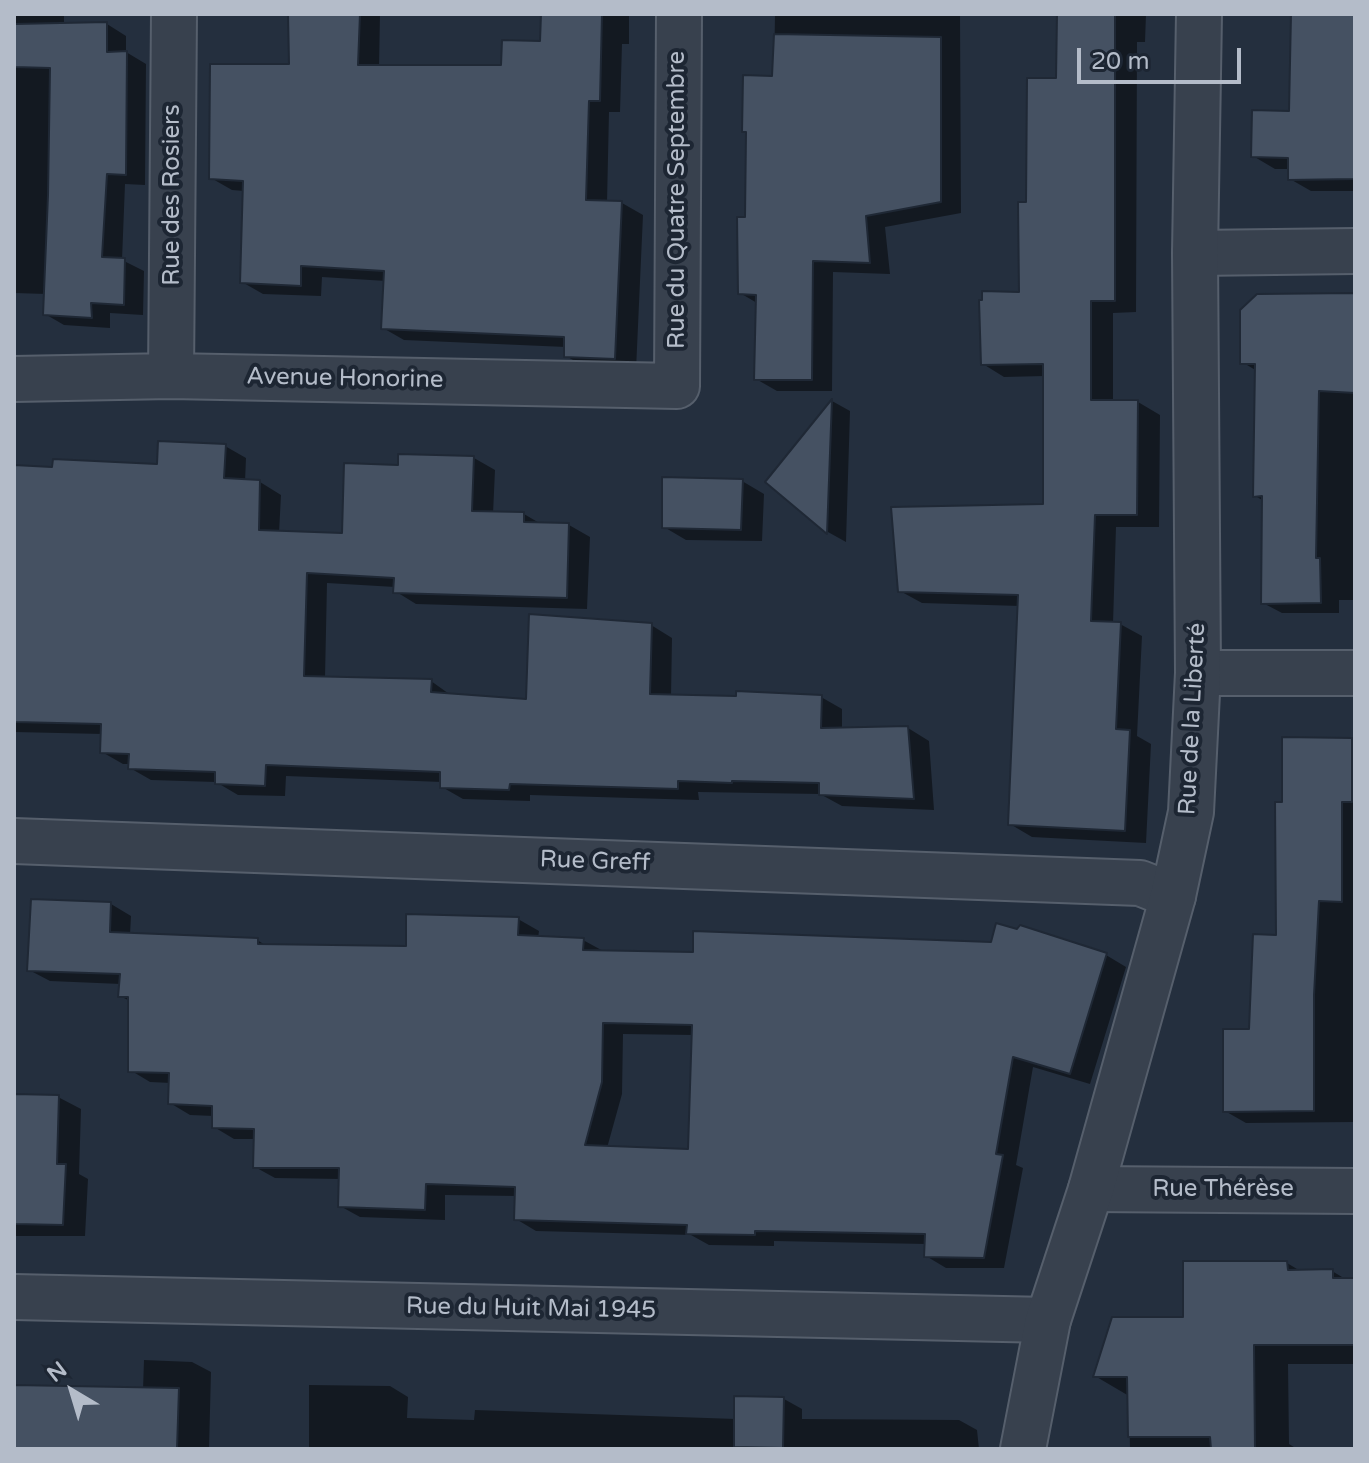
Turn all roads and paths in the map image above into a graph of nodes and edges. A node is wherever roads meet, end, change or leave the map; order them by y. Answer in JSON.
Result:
{"nodes":[{"id":1,"x":174,"y":14,"type":"edge"},
{"id":2,"x":679,"y":14,"type":"edge"},
{"id":3,"x":1199,"y":14,"type":"edge"},
{"id":4,"x":1355,"y":251,"type":"edge"},
{"id":5,"x":1195,"y":253,"type":"junction"},
{"id":6,"x":171,"y":376,"type":"junction"},
{"id":7,"x":14,"y":379,"type":"edge"},
{"id":8,"x":677,"y":386,"type":"joint"},
{"id":9,"x":1198,"y":673,"type":"junction"},
{"id":10,"x":1355,"y":673,"type":"edge"},
{"id":11,"x":14,"y":841,"type":"edge"},
{"id":12,"x":1173,"y":896,"type":"junction"},
{"id":13,"x":1091,"y":1189,"type":"junction"},
{"id":14,"x":1355,"y":1191,"type":"edge"},
{"id":15,"x":14,"y":1297,"type":"edge"},
{"id":16,"x":1048,"y":1320,"type":"junction"},
{"id":17,"x":1023,"y":1449,"type":"edge"}],
"edges":[{"from":1,"to":6,"type":"street","name":"Rue des Rosiers"},
{"from":2,"to":8,"type":"street","name":"Rue du Quatre Septembre"},
{"from":3,"to":5,"type":"street","name":"Rue de la Liberté"},
{"from":4,"to":5,"type":"street"},
{"from":5,"to":9,"type":"street","name":"Rue de la Liberté"},
{"from":6,"to":7,"type":"street","name":"Avenue Honorine"},
{"from":6,"to":8,"type":"street","name":"Avenue Honorine"},
{"from":9,"to":10,"type":"street"},
{"from":9,"to":12,"type":"street","name":"Rue de la Liberté"},
{"from":11,"to":12,"type":"street","name":"Rue Greff"},
{"from":12,"to":13,"type":"street","name":"Rue de la Liberté"},
{"from":13,"to":14,"type":"street","name":"Rue Thérèse"},
{"from":13,"to":16,"type":"street","name":"Rue de la Liberté"},
{"from":15,"to":16,"type":"street","name":"Rue du Huit Mai 1945"},
{"from":16,"to":17,"type":"street","name":"Rue de la Liberté"}]}
